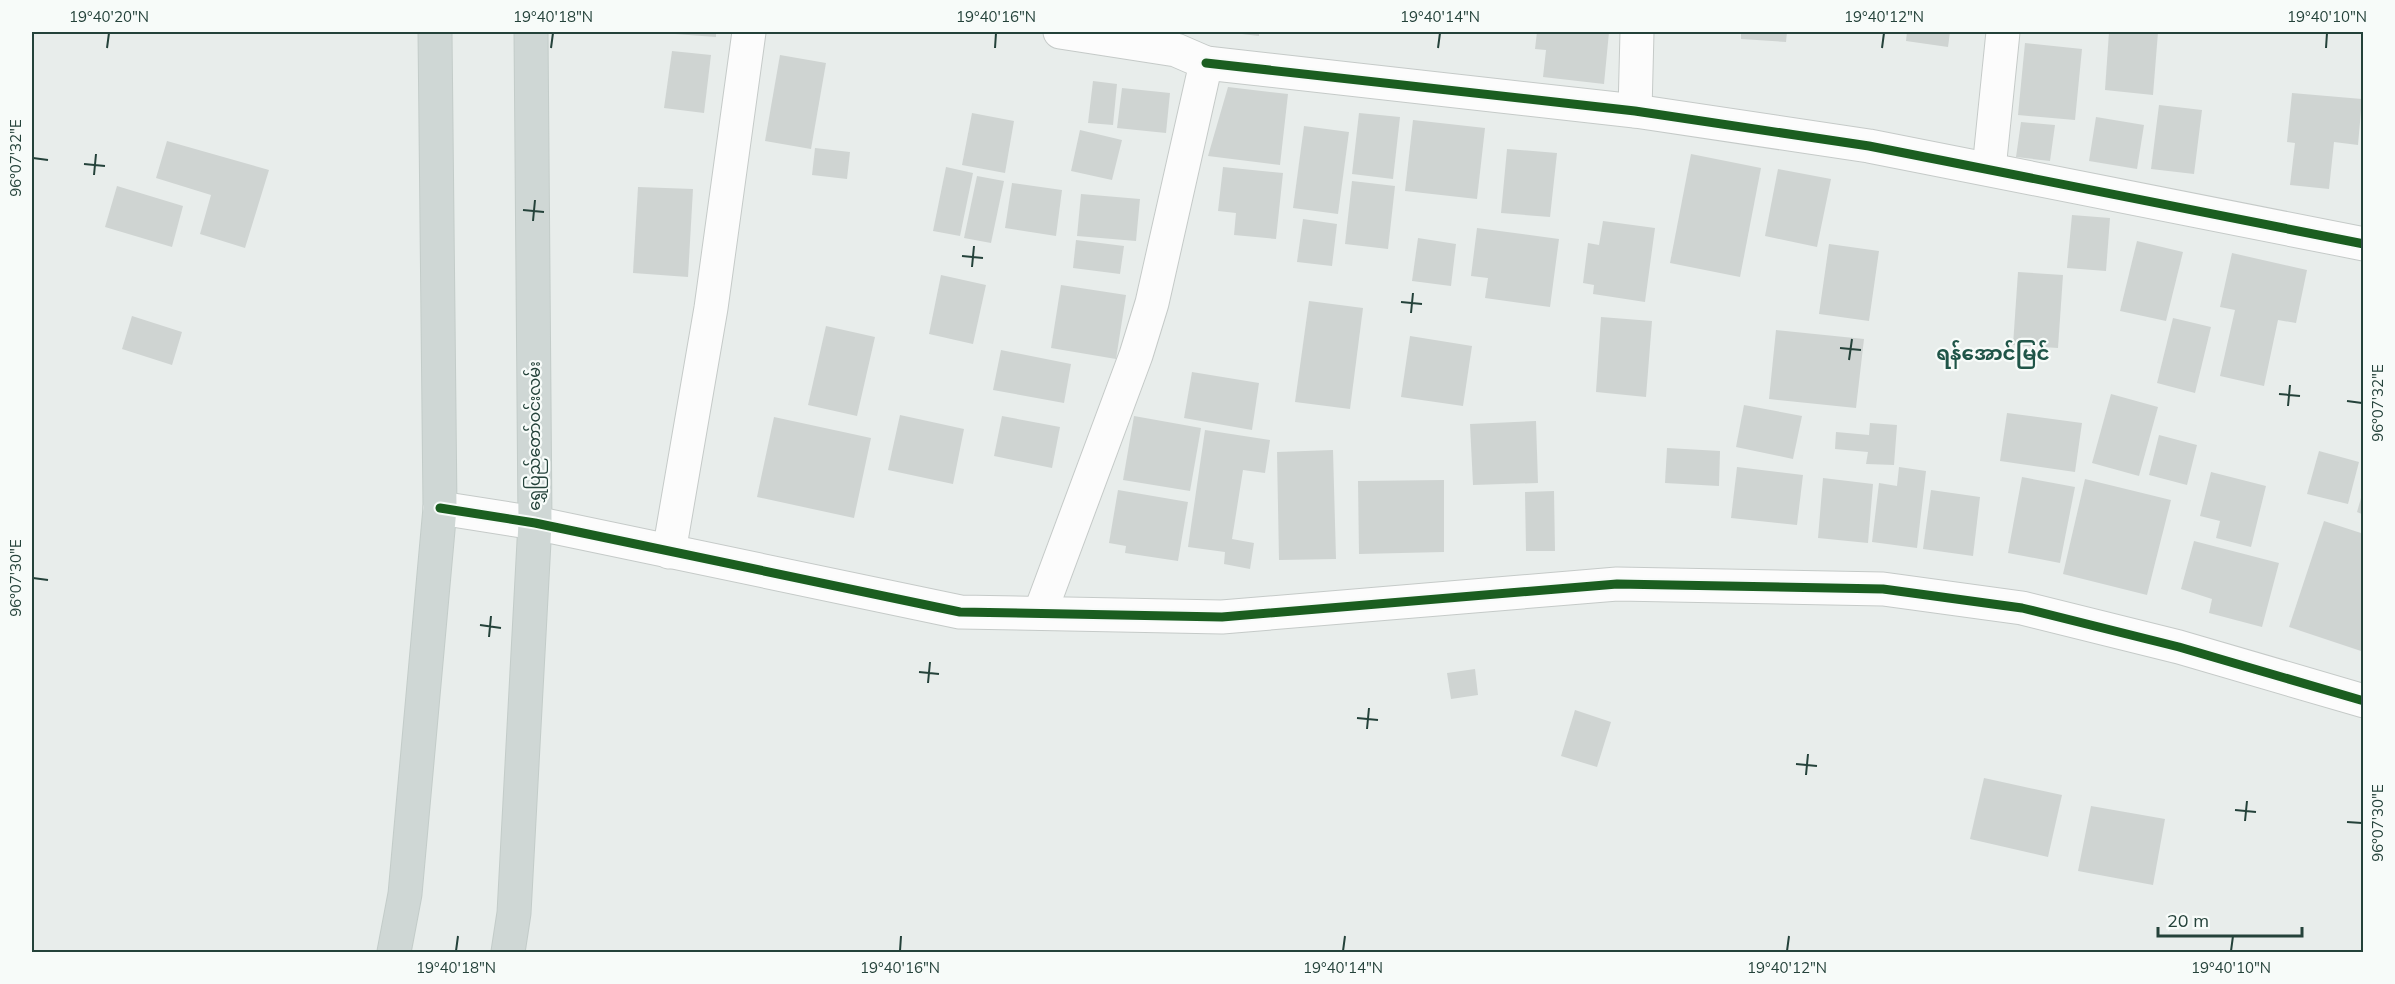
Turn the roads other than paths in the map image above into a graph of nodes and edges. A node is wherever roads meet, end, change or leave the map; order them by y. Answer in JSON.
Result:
{"nodes":[{"id":1,"x":435,"y":32,"type":"edge"},
{"id":2,"x":531,"y":32,"type":"edge"},
{"id":3,"x":749,"y":32,"type":"edge"},
{"id":4,"x":1060,"y":32,"type":"edge"},
{"id":5,"x":1637,"y":32,"type":"edge"},
{"id":6,"x":2003,"y":32,"type":"edge"},
{"id":7,"x":1177,"y":41,"type":"edge"},
{"id":8,"x":1206,"y":63,"type":"junction"},
{"id":9,"x":1635,"y":111,"type":"junction"},
{"id":10,"x":1989,"y":169,"type":"junction"},
{"id":11,"x":2364,"y":244,"type":"edge"},
{"id":12,"x":440,"y":508,"type":"junction"},
{"id":13,"x":535,"y":523,"type":"junction"},
{"id":14,"x":669,"y":552,"type":"junction"},
{"id":15,"x":1040,"y":613,"type":"junction"},
{"id":16,"x":2364,"y":701,"type":"edge"},
{"id":17,"x":394,"y":952,"type":"edge"},
{"id":18,"x":508,"y":952,"type":"edge"}],
"edges":[{"from":1,"to":12,"type":"main road"},
{"from":2,"to":13,"type":"main road","name":"ရွှေပြည်တော်ဝင်းလမ်း"},
{"from":3,"to":14,"type":"street"},
{"from":4,"to":7,"type":"street"},
{"from":5,"to":9,"type":"street"},
{"from":6,"to":10,"type":"street"},
{"from":7,"to":8,"type":"street"},
{"from":8,"to":9,"type":"street"},
{"from":8,"to":15,"type":"street"},
{"from":9,"to":10,"type":"street"},
{"from":10,"to":11,"type":"street"},
{"from":12,"to":13,"type":"street"},
{"from":12,"to":17,"type":"main road"},
{"from":13,"to":14,"type":"street"},
{"from":13,"to":18,"type":"main road","name":"ရွှေပြည်တော်ဝင်းလမ်း"},
{"from":14,"to":15,"type":"street"},
{"from":15,"to":16,"type":"street"}]}
